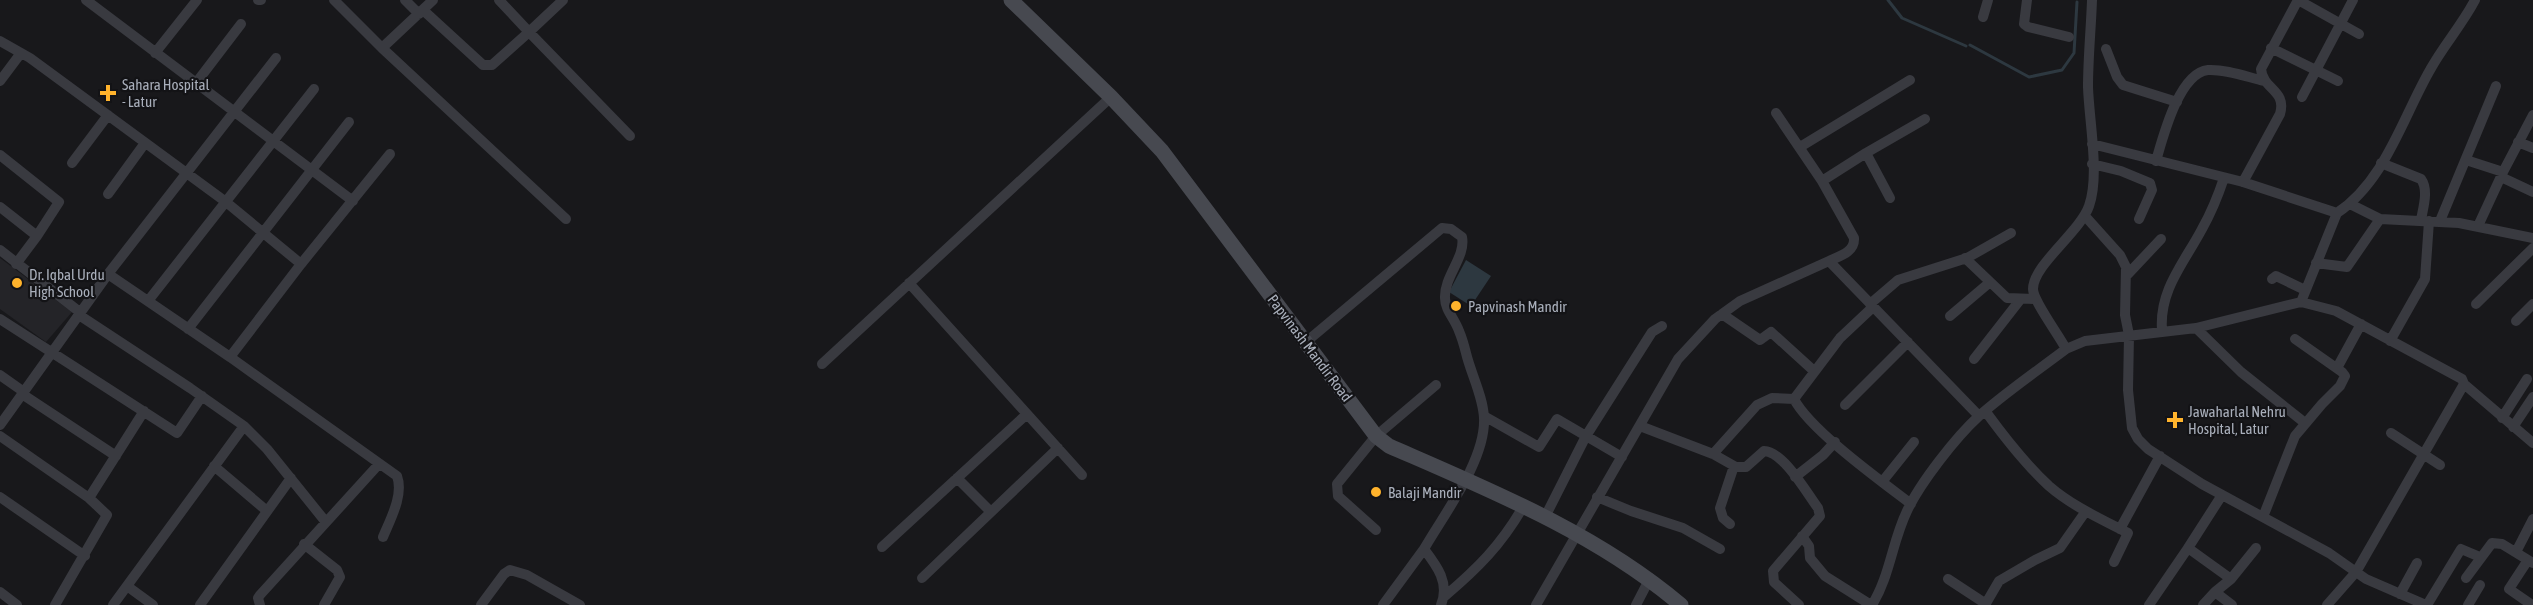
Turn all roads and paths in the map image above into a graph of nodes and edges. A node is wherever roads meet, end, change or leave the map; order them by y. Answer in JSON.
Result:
{"nodes":[{"id":1,"x":86,"y":0,"type":"edge"},
{"id":2,"x":197,"y":0,"type":"edge"},
{"id":3,"x":334,"y":0,"type":"edge"},
{"id":4,"x":405,"y":0,"type":"edge"},
{"id":5,"x":433,"y":0,"type":"edge"},
{"id":6,"x":499,"y":0,"type":"edge"},
{"id":7,"x":562,"y":0,"type":"edge"},
{"id":8,"x":1011,"y":0,"type":"edge"},
{"id":9,"x":1988,"y":0,"type":"edge"},
{"id":10,"x":2027,"y":0,"type":"edge"},
{"id":11,"x":2092,"y":0,"type":"edge"},
{"id":12,"x":2298,"y":0,"type":"edge"},
{"id":13,"x":2354,"y":0,"type":"edge"},
{"id":14,"x":2475,"y":0,"type":"edge"},
{"id":15,"x":421,"y":12,"type":"junction"},
{"id":16,"x":1983,"y":17,"type":"dead end"},
{"id":17,"x":241,"y":24,"type":"dead end"},
{"id":18,"x":2340,"y":24,"type":"junction"},
{"id":19,"x":529,"y":32,"type":"junction"},
{"id":20,"x":2359,"y":34,"type":"dead end"},
{"id":21,"x":2069,"y":37,"type":"dead end"},
{"id":22,"x":0,"y":40,"type":"edge"},
{"id":23,"x":382,"y":48,"type":"junction"},
{"id":24,"x":2271,"y":48,"type":"junction"},
{"id":25,"x":2106,"y":49,"type":"dead end"},
{"id":26,"x":21,"y":53,"type":"junction"},
{"id":27,"x":155,"y":53,"type":"junction"},
{"id":28,"x":276,"y":58,"type":"dead end"},
{"id":29,"x":2316,"y":70,"type":"junction"},
{"id":30,"x":1911,"y":80,"type":"dead end"},
{"id":31,"x":0,"y":81,"type":"edge"},
{"id":32,"x":2264,"y":81,"type":"junction"},
{"id":33,"x":2338,"y":81,"type":"dead end"},
{"id":34,"x":196,"y":83,"type":"junction"},
{"id":35,"x":2496,"y":86,"type":"dead end"},
{"id":36,"x":314,"y":89,"type":"dead end"},
{"id":37,"x":1111,"y":97,"type":"junction"},
{"id":38,"x":2302,"y":97,"type":"dead end"},
{"id":39,"x":2177,"y":102,"type":"junction"},
{"id":40,"x":235,"y":112,"type":"junction"},
{"id":41,"x":1776,"y":113,"type":"dead end"},
{"id":42,"x":2533,"y":115,"type":"edge"},
{"id":43,"x":108,"y":116,"type":"junction"},
{"id":44,"x":1925,"y":119,"type":"dead end"},
{"id":45,"x":349,"y":122,"type":"dead end"},
{"id":46,"x":630,"y":136,"type":"dead end"},
{"id":47,"x":275,"y":142,"type":"junction"},
{"id":48,"x":2518,"y":142,"type":"junction"},
{"id":49,"x":145,"y":143,"type":"junction"},
{"id":50,"x":2092,"y":144,"type":"junction"},
{"id":51,"x":1800,"y":147,"type":"junction"},
{"id":52,"x":2533,"y":148,"type":"edge"},
{"id":53,"x":1866,"y":153,"type":"junction"},
{"id":54,"x":390,"y":154,"type":"dead end"},
{"id":55,"x":0,"y":155,"type":"edge"},
{"id":56,"x":2466,"y":160,"type":"junction"},
{"id":57,"x":2156,"y":161,"type":"junction"},
{"id":58,"x":72,"y":163,"type":"dead end"},
{"id":59,"x":2381,"y":163,"type":"junction"},
{"id":60,"x":2092,"y":164,"type":"junction"},
{"id":61,"x":312,"y":170,"type":"junction"},
{"id":62,"x":187,"y":174,"type":"junction"},
{"id":63,"x":2502,"y":175,"type":"junction"},
{"id":64,"x":2224,"y":178,"type":"junction"},
{"id":65,"x":1822,"y":181,"type":"junction"},
{"id":66,"x":2243,"y":182,"type":"junction"},
{"id":67,"x":2533,"y":192,"type":"edge"},
{"id":68,"x":108,"y":194,"type":"dead end"},
{"id":69,"x":1890,"y":198,"type":"dead end"},
{"id":70,"x":353,"y":201,"type":"junction"},
{"id":71,"x":226,"y":202,"type":"junction"},
{"id":72,"x":2350,"y":204,"type":"junction"},
{"id":73,"x":0,"y":207,"type":"edge"},
{"id":74,"x":2337,"y":213,"type":"junction"},
{"id":75,"x":2085,"y":216,"type":"junction"},
{"id":76,"x":566,"y":219,"type":"dead end"},
{"id":77,"x":2139,"y":219,"type":"dead end"},
{"id":78,"x":2380,"y":219,"type":"junction"},
{"id":79,"x":2430,"y":221,"type":"junction"},
{"id":80,"x":2478,"y":226,"type":"junction"},
{"id":81,"x":264,"y":232,"type":"junction"},
{"id":82,"x":2011,"y":233,"type":"dead end"},
{"id":83,"x":37,"y":236,"type":"junction"},
{"id":84,"x":2161,"y":238,"type":"dead end"},
{"id":85,"x":2533,"y":238,"type":"edge"},
{"id":86,"x":2533,"y":248,"type":"edge"},
{"id":87,"x":0,"y":250,"type":"edge"},
{"id":88,"x":1965,"y":258,"type":"junction"},
{"id":89,"x":1829,"y":261,"type":"junction"},
{"id":90,"x":2316,"y":262,"type":"junction"},
{"id":91,"x":16,"y":264,"type":"junction"},
{"id":92,"x":301,"y":264,"type":"junction"},
{"id":93,"x":108,"y":274,"type":"junction"},
{"id":94,"x":2127,"y":274,"type":"junction"},
{"id":95,"x":2272,"y":279,"type":"dead end"},
{"id":96,"x":909,"y":283,"type":"junction"},
{"id":97,"x":1989,"y":283,"type":"junction"},
{"id":98,"x":2306,"y":290,"type":"junction"},
{"id":99,"x":2035,"y":299,"type":"junction"},
{"id":100,"x":2020,"y":300,"type":"junction"},
{"id":101,"x":148,"y":301,"type":"junction"},
{"id":102,"x":2301,"y":302,"type":"junction"},
{"id":103,"x":2476,"y":304,"type":"dead end"},
{"id":104,"x":2533,"y":304,"type":"edge"},
{"id":105,"x":1872,"y":305,"type":"junction"},
{"id":106,"x":80,"y":314,"type":"junction"},
{"id":107,"x":1722,"y":314,"type":"junction"},
{"id":108,"x":1950,"y":316,"type":"dead end"},
{"id":109,"x":0,"y":319,"type":"edge"},
{"id":110,"x":2516,"y":321,"type":"dead end"},
{"id":111,"x":2361,"y":324,"type":"junction"},
{"id":112,"x":1662,"y":326,"type":"dead end"},
{"id":113,"x":2196,"y":328,"type":"junction"},
{"id":114,"x":188,"y":329,"type":"junction"},
{"id":115,"x":2162,"y":330,"type":"junction"},
{"id":116,"x":2129,"y":335,"type":"junction"},
{"id":117,"x":2295,"y":339,"type":"dead end"},
{"id":118,"x":2390,"y":341,"type":"junction"},
{"id":119,"x":1306,"y":342,"type":"junction"},
{"id":120,"x":1908,"y":342,"type":"junction"},
{"id":121,"x":2066,"y":349,"type":"junction"},
{"id":122,"x":52,"y":354,"type":"junction"},
{"id":123,"x":230,"y":357,"type":"junction"},
{"id":124,"x":1974,"y":359,"type":"dead end"},
{"id":125,"x":822,"y":364,"type":"dead end"},
{"id":126,"x":2337,"y":368,"type":"junction"},
{"id":127,"x":1814,"y":371,"type":"junction"},
{"id":128,"x":0,"y":375,"type":"edge"},
{"id":129,"x":2527,"y":379,"type":"dead end"},
{"id":130,"x":2464,"y":384,"type":"junction"},
{"id":131,"x":1436,"y":385,"type":"dead end"},
{"id":132,"x":23,"y":393,"type":"junction"},
{"id":133,"x":202,"y":396,"type":"junction"},
{"id":134,"x":2533,"y":397,"type":"edge"},
{"id":135,"x":1794,"y":399,"type":"junction"},
{"id":136,"x":1845,"y":405,"type":"dead end"},
{"id":137,"x":144,"y":411,"type":"junction"},
{"id":138,"x":1027,"y":414,"type":"junction"},
{"id":139,"x":1982,"y":414,"type":"junction"},
{"id":140,"x":1484,"y":416,"type":"junction"},
{"id":141,"x":2502,"y":418,"type":"junction"},
{"id":142,"x":2305,"y":423,"type":"junction"},
{"id":143,"x":0,"y":425,"type":"edge"},
{"id":144,"x":244,"y":426,"type":"junction"},
{"id":145,"x":1640,"y":426,"type":"junction"},
{"id":146,"x":2513,"y":427,"type":"junction"},
{"id":147,"x":2391,"y":433,"type":"dead end"},
{"id":148,"x":0,"y":436,"type":"edge"},
{"id":149,"x":1376,"y":436,"type":"junction"},
{"id":150,"x":1586,"y":436,"type":"junction"},
{"id":151,"x":2532,"y":438,"type":"edge"},
{"id":152,"x":1835,"y":442,"type":"junction"},
{"id":153,"x":1914,"y":442,"type":"dead end"},
{"id":154,"x":1058,"y":448,"type":"junction"},
{"id":155,"x":1713,"y":454,"type":"junction"},
{"id":156,"x":2425,"y":455,"type":"junction"},
{"id":157,"x":116,"y":456,"type":"junction"},
{"id":158,"x":1622,"y":456,"type":"junction"},
{"id":159,"x":2160,"y":456,"type":"junction"},
{"id":160,"x":379,"y":464,"type":"junction"},
{"id":161,"x":2440,"y":465,"type":"dead end"},
{"id":162,"x":214,"y":466,"type":"junction"},
{"id":163,"x":1734,"y":466,"type":"junction"},
{"id":164,"x":1082,"y":475,"type":"dead end"},
{"id":165,"x":1795,"y":477,"type":"junction"},
{"id":166,"x":291,"y":478,"type":"junction"},
{"id":167,"x":957,"y":478,"type":"junction"},
{"id":168,"x":1464,"y":480,"type":"junction"},
{"id":169,"x":1882,"y":482,"type":"junction"},
{"id":170,"x":2222,"y":495,"type":"junction"},
{"id":171,"x":0,"y":496,"type":"edge"},
{"id":172,"x":1597,"y":497,"type":"junction"},
{"id":173,"x":89,"y":498,"type":"junction"},
{"id":174,"x":1911,"y":504,"type":"junction"},
{"id":175,"x":1523,"y":507,"type":"junction"},
{"id":176,"x":267,"y":511,"type":"junction"},
{"id":177,"x":991,"y":512,"type":"junction"},
{"id":178,"x":2086,"y":512,"type":"junction"},
{"id":179,"x":1545,"y":517,"type":"junction"},
{"id":180,"x":2263,"y":517,"type":"junction"},
{"id":181,"x":2533,"y":519,"type":"edge"},
{"id":182,"x":325,"y":521,"type":"junction"},
{"id":183,"x":1730,"y":524,"type":"dead end"},
{"id":184,"x":2120,"y":529,"type":"junction"},
{"id":185,"x":1376,"y":530,"type":"dead end"},
{"id":186,"x":1577,"y":533,"type":"junction"},
{"id":187,"x":1802,"y":536,"type":"junction"},
{"id":188,"x":383,"y":537,"type":"dead end"},
{"id":189,"x":304,"y":544,"type":"junction"},
{"id":190,"x":882,"y":547,"type":"dead end"},
{"id":191,"x":2188,"y":548,"type":"junction"},
{"id":192,"x":2256,"y":548,"type":"dead end"},
{"id":193,"x":1424,"y":549,"type":"junction"},
{"id":194,"x":1720,"y":549,"type":"dead end"},
{"id":195,"x":2516,"y":552,"type":"junction"},
{"id":196,"x":85,"y":556,"type":"junction"},
{"id":197,"x":2480,"y":557,"type":"junction"},
{"id":198,"x":2114,"y":562,"type":"dead end"},
{"id":199,"x":2530,"y":562,"type":"edge"},
{"id":200,"x":2417,"y":563,"type":"dead end"},
{"id":201,"x":2356,"y":572,"type":"junction"},
{"id":202,"x":922,"y":578,"type":"dead end"},
{"id":203,"x":1650,"y":578,"type":"junction"},
{"id":204,"x":2466,"y":578,"type":"dead end"},
{"id":205,"x":1948,"y":579,"type":"dead end"},
{"id":206,"x":2231,"y":579,"type":"junction"},
{"id":207,"x":2480,"y":585,"type":"dead end"},
{"id":208,"x":127,"y":586,"type":"junction"},
{"id":209,"x":2215,"y":592,"type":"junction"},
{"id":210,"x":2400,"y":594,"type":"junction"},
{"id":211,"x":1443,"y":600,"type":"edge"},
{"id":212,"x":55,"y":605,"type":"edge"},
{"id":213,"x":113,"y":605,"type":"edge"},
{"id":214,"x":153,"y":605,"type":"edge"},
{"id":215,"x":200,"y":605,"type":"edge"},
{"id":216,"x":260,"y":605,"type":"edge"},
{"id":217,"x":324,"y":605,"type":"edge"},
{"id":218,"x":481,"y":605,"type":"edge"},
{"id":219,"x":580,"y":605,"type":"edge"},
{"id":220,"x":1383,"y":605,"type":"edge"},
{"id":221,"x":1536,"y":605,"type":"edge"},
{"id":222,"x":1636,"y":605,"type":"edge"},
{"id":223,"x":1681,"y":605,"type":"edge"},
{"id":224,"x":1799,"y":605,"type":"edge"},
{"id":225,"x":1871,"y":605,"type":"edge"},
{"id":226,"x":1985,"y":605,"type":"edge"},
{"id":227,"x":2149,"y":605,"type":"edge"},
{"id":228,"x":2203,"y":605,"type":"edge"},
{"id":229,"x":2232,"y":605,"type":"edge"},
{"id":230,"x":2327,"y":605,"type":"edge"},
{"id":231,"x":2427,"y":605,"type":"edge"},
{"id":232,"x":2469,"y":605,"type":"edge"},
{"id":233,"x":2532,"y":605,"type":"edge"}],
"edges":[{"from":1,"to":27,"type":"street"},
{"from":2,"to":27,"type":"street"},
{"from":3,"to":23,"type":"street"},
{"from":4,"to":15,"type":"street"},
{"from":5,"to":15,"type":"street"},
{"from":6,"to":19,"type":"street"},
{"from":7,"to":19,"type":"street"},
{"from":8,"to":37,"type":"street","name":"Papvinash Mandir Road"},
{"from":9,"to":16,"type":"street"},
{"from":10,"to":21,"type":"street"},
{"from":11,"to":50,"type":"street"},
{"from":12,"to":18,"type":"street"},
{"from":12,"to":24,"type":"street"},
{"from":13,"to":18,"type":"street"},
{"from":14,"to":59,"type":"street"},
{"from":15,"to":19,"type":"street"},
{"from":15,"to":23,"type":"street"},
{"from":17,"to":34,"type":"street"},
{"from":18,"to":20,"type":"street"},
{"from":18,"to":29,"type":"street"},
{"from":19,"to":46,"type":"street"},
{"from":22,"to":26,"type":"street"},
{"from":23,"to":76,"type":"street"},
{"from":24,"to":29,"type":"street"},
{"from":24,"to":32,"type":"street"},
{"from":25,"to":39,"type":"street"},
{"from":26,"to":31,"type":"street"},
{"from":26,"to":43,"type":"street"},
{"from":27,"to":34,"type":"street"},
{"from":28,"to":40,"type":"street"},
{"from":29,"to":33,"type":"street"},
{"from":29,"to":38,"type":"street"},
{"from":30,"to":51,"type":"street"},
{"from":32,"to":39,"type":"street"},
{"from":32,"to":66,"type":"street"},
{"from":34,"to":40,"type":"street"},
{"from":35,"to":56,"type":"street"},
{"from":36,"to":47,"type":"street"},
{"from":37,"to":96,"type":"street"},
{"from":37,"to":119,"type":"street","name":"Papvinash Mandir Road"},
{"from":39,"to":57,"type":"street"},
{"from":40,"to":47,"type":"street"},
{"from":40,"to":62,"type":"street"},
{"from":41,"to":51,"type":"street"},
{"from":42,"to":48,"type":"street"},
{"from":43,"to":49,"type":"street"},
{"from":43,"to":58,"type":"street"},
{"from":44,"to":53,"type":"street"},
{"from":45,"to":61,"type":"street"},
{"from":47,"to":61,"type":"street"},
{"from":47,"to":71,"type":"street"},
{"from":48,"to":52,"type":"street"},
{"from":48,"to":63,"type":"street"},
{"from":49,"to":62,"type":"street"},
{"from":49,"to":68,"type":"street"},
{"from":50,"to":57,"type":"street"},
{"from":50,"to":60,"type":"street"},
{"from":51,"to":65,"type":"street"},
{"from":53,"to":65,"type":"street"},
{"from":53,"to":69,"type":"street"},
{"from":54,"to":70,"type":"street"},
{"from":55,"to":83,"type":"street"},
{"from":56,"to":63,"type":"street"},
{"from":56,"to":79,"type":"street"},
{"from":57,"to":64,"type":"street"},
{"from":59,"to":72,"type":"street"},
{"from":59,"to":79,"type":"street"},
{"from":60,"to":75,"type":"street"},
{"from":60,"to":77,"type":"street"},
{"from":61,"to":70,"type":"street"},
{"from":61,"to":81,"type":"street"},
{"from":62,"to":71,"type":"street"},
{"from":62,"to":93,"type":"street"},
{"from":63,"to":67,"type":"street"},
{"from":63,"to":80,"type":"street"},
{"from":64,"to":66,"type":"street"},
{"from":64,"to":115,"type":"street"},
{"from":65,"to":89,"type":"street"},
{"from":66,"to":74,"type":"street"},
{"from":70,"to":92,"type":"street"},
{"from":71,"to":81,"type":"street"},
{"from":71,"to":101,"type":"street"},
{"from":72,"to":74,"type":"street"},
{"from":72,"to":78,"type":"street"},
{"from":73,"to":83,"type":"street"},
{"from":74,"to":90,"type":"street"},
{"from":75,"to":94,"type":"street"},
{"from":75,"to":99,"type":"street"},
{"from":78,"to":79,"type":"street"},
{"from":78,"to":90,"type":"street"},
{"from":79,"to":80,"type":"street"},
{"from":79,"to":118,"type":"street"},
{"from":80,"to":85,"type":"street"},
{"from":81,"to":92,"type":"street"},
{"from":81,"to":114,"type":"street"},
{"from":82,"to":88,"type":"street"},
{"from":83,"to":91,"type":"street"},
{"from":84,"to":94,"type":"street"},
{"from":86,"to":103,"type":"street"},
{"from":87,"to":91,"type":"street"},
{"from":88,"to":97,"type":"street"},
{"from":88,"to":105,"type":"street"},
{"from":89,"to":105,"type":"street"},
{"from":89,"to":107,"type":"street"},
{"from":90,"to":98,"type":"street"},
{"from":91,"to":106,"type":"street"},
{"from":92,"to":123,"type":"street"},
{"from":93,"to":101,"type":"street"},
{"from":93,"to":106,"type":"street"},
{"from":94,"to":116,"type":"street"},
{"from":95,"to":98,"type":"street"},
{"from":96,"to":125,"type":"street"},
{"from":96,"to":138,"type":"street"},
{"from":97,"to":100,"type":"street"},
{"from":97,"to":108,"type":"street"},
{"from":98,"to":102,"type":"street"},
{"from":99,"to":100,"type":"street"},
{"from":99,"to":121,"type":"street"},
{"from":100,"to":124,"type":"street"},
{"from":101,"to":114,"type":"street"},
{"from":102,"to":111,"type":"street"},
{"from":102,"to":113,"type":"street"},
{"from":104,"to":110,"type":"street"},
{"from":105,"to":120,"type":"street"},
{"from":105,"to":127,"type":"street"},
{"from":106,"to":122,"type":"street"},
{"from":106,"to":133,"type":"street"},
{"from":107,"to":127,"type":"street"},
{"from":107,"to":145,"type":"street"},
{"from":109,"to":122,"type":"street"},
{"from":111,"to":118,"type":"street"},
{"from":111,"to":126,"type":"street"},
{"from":112,"to":150,"type":"street"},
{"from":113,"to":115,"type":"street"},
{"from":113,"to":142,"type":"street"},
{"from":114,"to":123,"type":"street"},
{"from":115,"to":116,"type":"street"},
{"from":116,"to":121,"type":"street"},
{"from":116,"to":159,"type":"street"},
{"from":117,"to":126,"type":"street"},
{"from":118,"to":130,"type":"street"},
{"from":119,"to":140,"type":"street"},
{"from":119,"to":149,"type":"street","name":"Papvinash Mandir Road"},
{"from":120,"to":136,"type":"street"},
{"from":120,"to":139,"type":"street"},
{"from":121,"to":139,"type":"street"},
{"from":122,"to":132,"type":"street"},
{"from":122,"to":137,"type":"street"},
{"from":123,"to":160,"type":"street"},
{"from":126,"to":142,"type":"street"},
{"from":127,"to":135,"type":"street"},
{"from":128,"to":132,"type":"street"},
{"from":129,"to":141,"type":"street"},
{"from":130,"to":141,"type":"street"},
{"from":130,"to":156,"type":"street"},
{"from":131,"to":149,"type":"street"},
{"from":132,"to":143,"type":"street"},
{"from":132,"to":157,"type":"street"},
{"from":133,"to":137,"type":"street"},
{"from":133,"to":144,"type":"street"},
{"from":134,"to":146,"type":"street"},
{"from":135,"to":152,"type":"street"},
{"from":135,"to":155,"type":"street"},
{"from":137,"to":157,"type":"street"},
{"from":138,"to":154,"type":"street"},
{"from":138,"to":167,"type":"street"},
{"from":139,"to":174,"type":"street"},
{"from":139,"to":178,"type":"street"},
{"from":140,"to":150,"type":"street"},
{"from":140,"to":168,"type":"street"},
{"from":141,"to":146,"type":"street"},
{"from":142,"to":180,"type":"street"},
{"from":144,"to":162,"type":"street"},
{"from":144,"to":166,"type":"street"},
{"from":145,"to":155,"type":"street"},
{"from":145,"to":158,"type":"street"},
{"from":146,"to":151,"type":"street"},
{"from":147,"to":156,"type":"street"},
{"from":148,"to":173,"type":"street"},
{"from":149,"to":168,"type":"street","name":"Papvinash Mandir Road"},
{"from":149,"to":185,"type":"street"},
{"from":150,"to":158,"type":"street"},
{"from":150,"to":179,"type":"street"},
{"from":152,"to":165,"type":"street"},
{"from":152,"to":169,"type":"street"},
{"from":153,"to":169,"type":"street"},
{"from":154,"to":164,"type":"street"},
{"from":154,"to":177,"type":"street"},
{"from":155,"to":163,"type":"street"},
{"from":156,"to":161,"type":"street"},
{"from":156,"to":201,"type":"street"},
{"from":157,"to":173,"type":"street"},
{"from":158,"to":172,"type":"street"},
{"from":159,"to":170,"type":"street"},
{"from":159,"to":184,"type":"street"},
{"from":160,"to":182,"type":"street"},
{"from":160,"to":188,"type":"street"},
{"from":162,"to":176,"type":"street"},
{"from":162,"to":208,"type":"street"},
{"from":163,"to":165,"type":"street"},
{"from":163,"to":183,"type":"street"},
{"from":165,"to":187,"type":"street"},
{"from":166,"to":176,"type":"street"},
{"from":166,"to":182,"type":"street"},
{"from":167,"to":177,"type":"street"},
{"from":167,"to":190,"type":"street"},
{"from":168,"to":175,"type":"street","name":"Papvinash Mandir Road"},
{"from":168,"to":193,"type":"street"},
{"from":169,"to":174,"type":"street"},
{"from":170,"to":180,"type":"street"},
{"from":170,"to":191,"type":"street"},
{"from":171,"to":196,"type":"street"},
{"from":172,"to":186,"type":"street"},
{"from":172,"to":194,"type":"street"},
{"from":173,"to":196,"type":"street"},
{"from":174,"to":225,"type":"street"},
{"from":175,"to":179,"type":"street","name":"Papvinash Mandir Road"},
{"from":175,"to":211,"type":"street"},
{"from":176,"to":215,"type":"street"},
{"from":177,"to":202,"type":"street"},
{"from":178,"to":184,"type":"street"},
{"from":178,"to":226,"type":"street"},
{"from":179,"to":186,"type":"street","name":"Papvinash Mandir Road"},
{"from":180,"to":201,"type":"street"},
{"from":181,"to":195,"type":"street"},
{"from":182,"to":189,"type":"street"},
{"from":184,"to":198,"type":"street"},
{"from":186,"to":203,"type":"street","name":"Papvinash Mandir Road"},
{"from":186,"to":221,"type":"street"},
{"from":187,"to":224,"type":"street"},
{"from":187,"to":225,"type":"street"},
{"from":189,"to":216,"type":"street"},
{"from":189,"to":217,"type":"street"},
{"from":191,"to":206,"type":"street"},
{"from":191,"to":227,"type":"street"},
{"from":192,"to":206,"type":"street"},
{"from":193,"to":211,"type":"street"},
{"from":193,"to":220,"type":"street"},
{"from":195,"to":197,"type":"street"},
{"from":195,"to":199,"type":"street"},
{"from":196,"to":212,"type":"street"},
{"from":197,"to":204,"type":"street"},
{"from":197,"to":231,"type":"street"},
{"from":199,"to":233,"type":"street"},
{"from":200,"to":210,"type":"street"},
{"from":201,"to":210,"type":"street"},
{"from":201,"to":230,"type":"street"},
{"from":203,"to":222,"type":"street"},
{"from":203,"to":223,"type":"street","name":"Papvinash Mandir Road"},
{"from":205,"to":226,"type":"street"},
{"from":206,"to":209,"type":"street"},
{"from":207,"to":232,"type":"street"},
{"from":208,"to":213,"type":"street"},
{"from":208,"to":214,"type":"street"},
{"from":209,"to":228,"type":"street"},
{"from":209,"to":229,"type":"street"},
{"from":210,"to":231,"type":"street"},
{"from":218,"to":219,"type":"street"}]}
